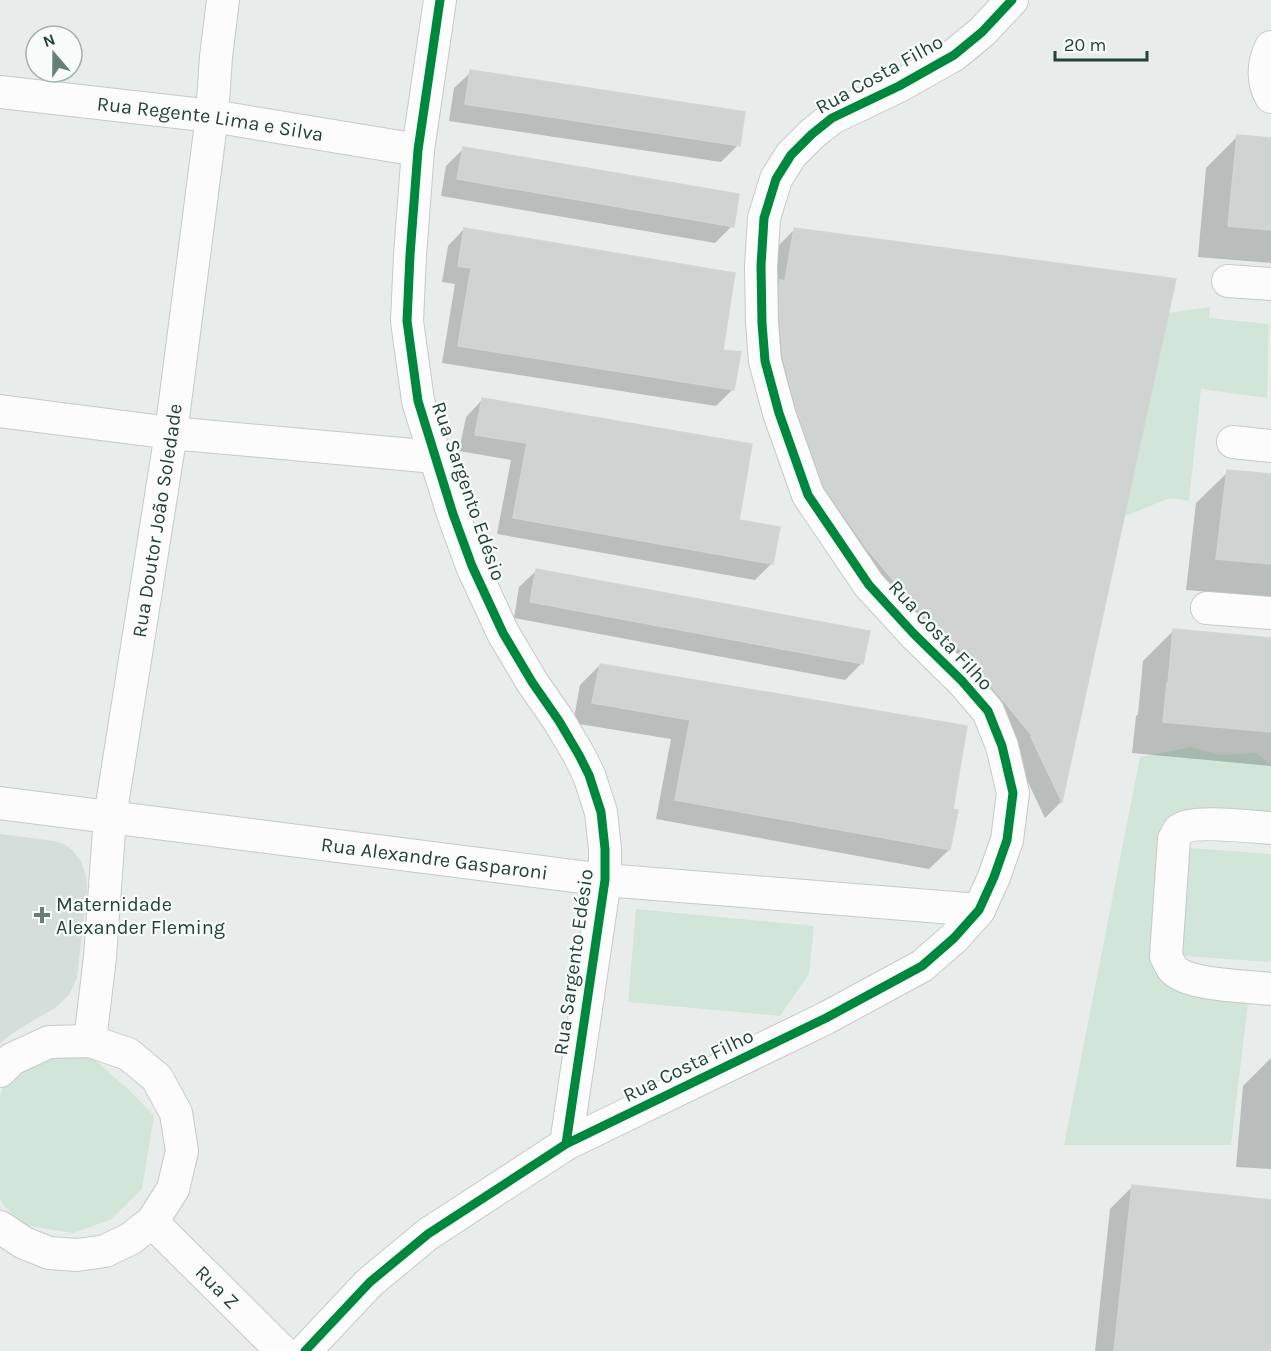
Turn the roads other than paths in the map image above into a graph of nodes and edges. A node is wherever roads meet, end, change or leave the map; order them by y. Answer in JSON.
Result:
{"nodes":[{"id":1,"x":223,"y":0,"type":"edge"},
{"id":2,"x":440,"y":0,"type":"edge"},
{"id":3,"x":1012,"y":0,"type":"edge"},
{"id":4,"x":1271,"y":47,"type":"edge"},
{"id":5,"x":0,"y":92,"type":"edge"},
{"id":6,"x":1271,"y":97,"type":"edge"},
{"id":7,"x":212,"y":116,"type":"junction"},
{"id":8,"x":418,"y":150,"type":"junction"},
{"id":9,"x":1228,"y":281,"type":"dead end"},
{"id":10,"x":1271,"y":284,"type":"edge"},
{"id":11,"x":0,"y":411,"type":"edge"},
{"id":12,"x":171,"y":434,"type":"junction"},
{"id":13,"x":1233,"y":442,"type":"dead end"},
{"id":14,"x":1271,"y":446,"type":"edge"},
{"id":15,"x":435,"y":457,"type":"junction"},
{"id":16,"x":1207,"y":608,"type":"dead end"},
{"id":17,"x":1271,"y":613,"type":"edge"},
{"id":18,"x":0,"y":803,"type":"edge"},
{"id":19,"x":110,"y":817,"type":"junction"},
{"id":20,"x":1271,"y":828,"type":"edge"},
{"id":21,"x":605,"y":880,"type":"junction"},
{"id":22,"x":979,"y":910,"type":"junction"},
{"id":23,"x":1271,"y":988,"type":"edge"},
{"id":24,"x":90,"y":1041,"type":"junction"},
{"id":25,"x":0,"y":1071,"type":"edge"},
{"id":26,"x":566,"y":1144,"type":"junction"},
{"id":27,"x":152,"y":1222,"type":"junction"},
{"id":28,"x":0,"y":1227,"type":"edge"},
{"id":29,"x":282,"y":1351,"type":"edge"},
{"id":30,"x":305,"y":1351,"type":"edge"}],
"edges":[{"from":1,"to":7,"type":"street","name":"Rua Doutor João Soledade"},
{"from":2,"to":8,"type":"street","name":"Rua Sargento Edésio"},
{"from":3,"to":22,"type":"street","name":"Rua Costa Filho"},
{"from":4,"to":6,"type":"street"},
{"from":5,"to":7,"type":"street","name":"Rua Regente Lima e Silva"},
{"from":7,"to":8,"type":"street","name":"Rua Regente Lima e Silva"},
{"from":7,"to":12,"type":"street","name":"Rua Doutor João Soledade"},
{"from":8,"to":15,"type":"street","name":"Rua Sargento Edésio"},
{"from":9,"to":10,"type":"street"},
{"from":11,"to":12,"type":"street"},
{"from":12,"to":15,"type":"street"},
{"from":12,"to":19,"type":"street","name":"Rua Doutor João Soledade"},
{"from":13,"to":14,"type":"street"},
{"from":15,"to":21,"type":"street","name":"Rua Sargento Edésio"},
{"from":16,"to":17,"type":"street"},
{"from":18,"to":19,"type":"street","name":"Rua Alexandre Gasparoni"},
{"from":19,"to":21,"type":"street","name":"Rua Alexandre Gasparoni"},
{"from":19,"to":24,"type":"street","name":"Rua Doutor João Soledade"},
{"from":20,"to":23,"type":"street"},
{"from":21,"to":22,"type":"street","name":"Rua Alexandre Gasparoni"},
{"from":21,"to":26,"type":"street","name":"Rua Sargento Edésio"},
{"from":22,"to":26,"type":"street","name":"Rua Costa Filho"},
{"from":24,"to":25,"type":"street"},
{"from":24,"to":27,"type":"street"},
{"from":26,"to":30,"type":"street","name":"Rua Costa Filho"},
{"from":27,"to":28,"type":"street"},
{"from":27,"to":29,"type":"street","name":"Rua Z"}]}
